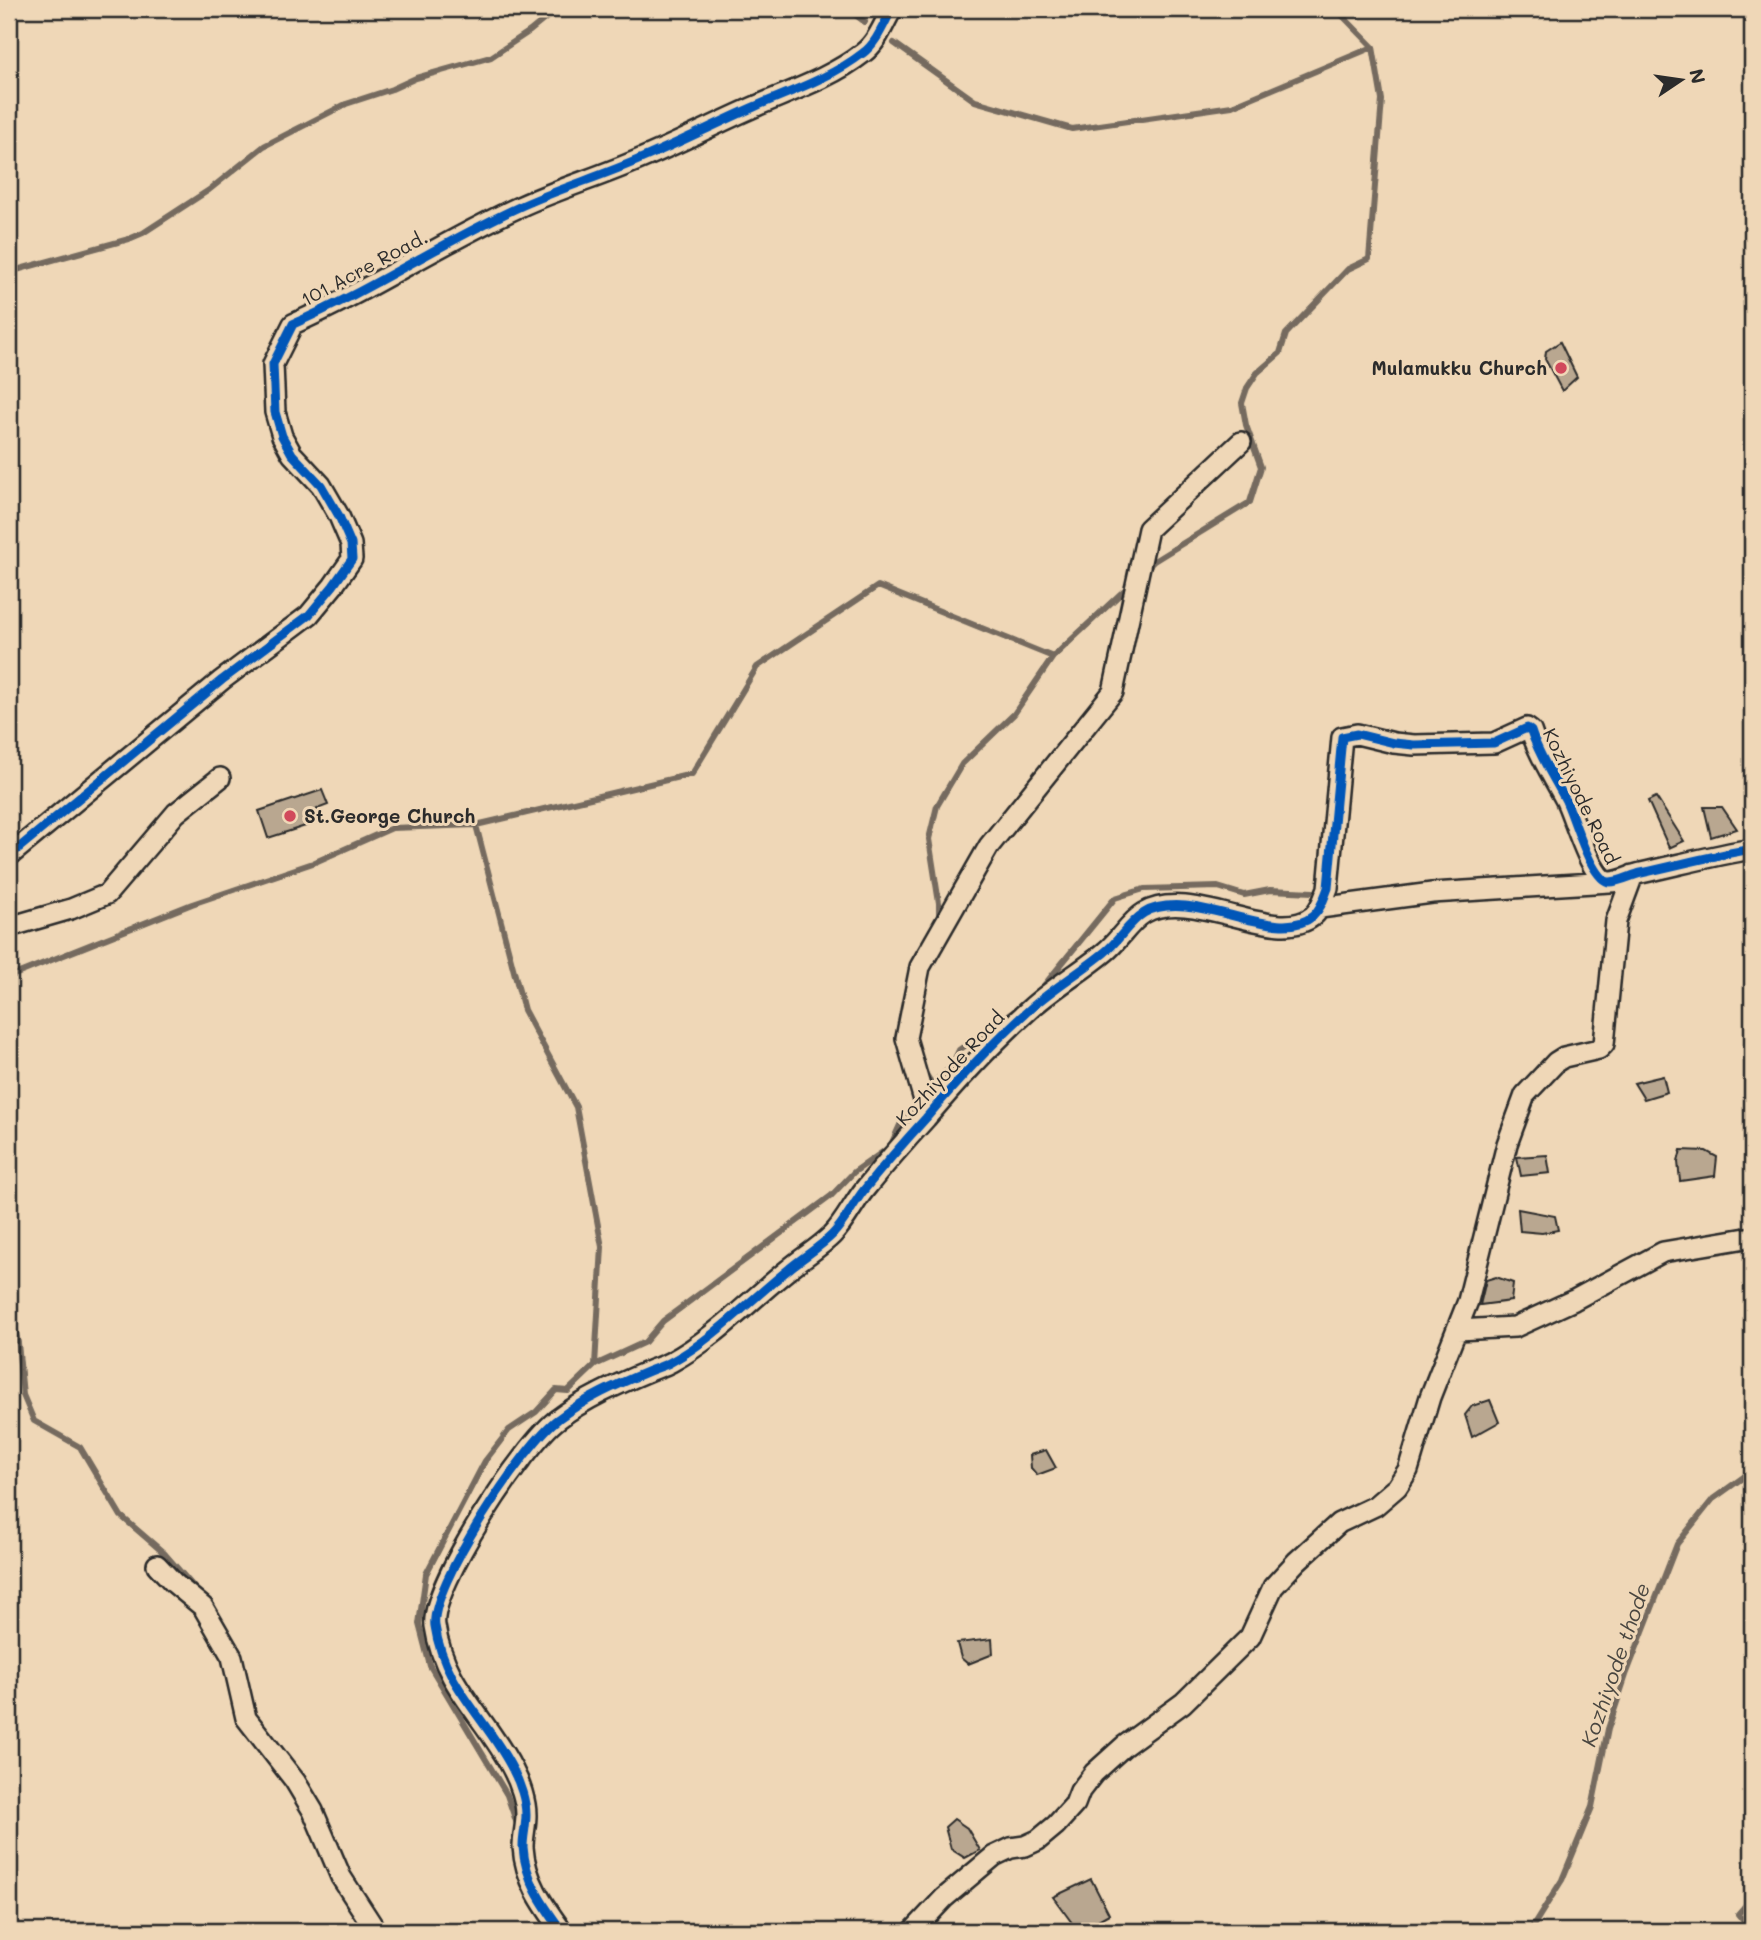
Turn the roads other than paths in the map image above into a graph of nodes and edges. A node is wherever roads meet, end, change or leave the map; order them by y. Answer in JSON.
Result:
{"nodes":[{"id":1,"x":892,"y":9,"type":"edge"},
{"id":2,"x":1241,"y":442,"type":"dead end"},
{"id":3,"x":220,"y":778,"type":"dead end"},
{"id":4,"x":1752,"y":849,"type":"edge"},
{"id":5,"x":9,"y":856,"type":"edge"},
{"id":6,"x":1633,"y":875,"type":"junction"},
{"id":7,"x":1610,"y":882,"type":"junction"},
{"id":8,"x":1320,"y":908,"type":"junction"},
{"id":9,"x":9,"y":927,"type":"edge"},
{"id":10,"x":928,"y":1114,"type":"junction"},
{"id":11,"x":1752,"y":1237,"type":"edge"},
{"id":12,"x":1458,"y":1330,"type":"junction"},
{"id":13,"x":157,"y":1565,"type":"dead end"},
{"id":14,"x":376,"y":1931,"type":"edge"},
{"id":15,"x":562,"y":1931,"type":"edge"},
{"id":16,"x":913,"y":1931,"type":"edge"}],
"edges":[{"from":1,"to":5,"type":"street","name":"101 Acre Road."},
{"from":2,"to":10,"type":"street"},
{"from":3,"to":9,"type":"street"},
{"from":4,"to":6,"type":"street","name":"Kozhiyode Road"},
{"from":6,"to":7,"type":"street","name":"Kozhiyode Road"},
{"from":6,"to":12,"type":"street"},
{"from":7,"to":8,"type":"street"},
{"from":7,"to":8,"type":"street","name":"Kozhiyode Road"},
{"from":8,"to":10,"type":"street","name":"Kozhiyode Road"},
{"from":10,"to":15,"type":"street","name":"Kozhiyode Road"},
{"from":11,"to":12,"type":"street"},
{"from":12,"to":16,"type":"street"},
{"from":13,"to":14,"type":"street"}]}
